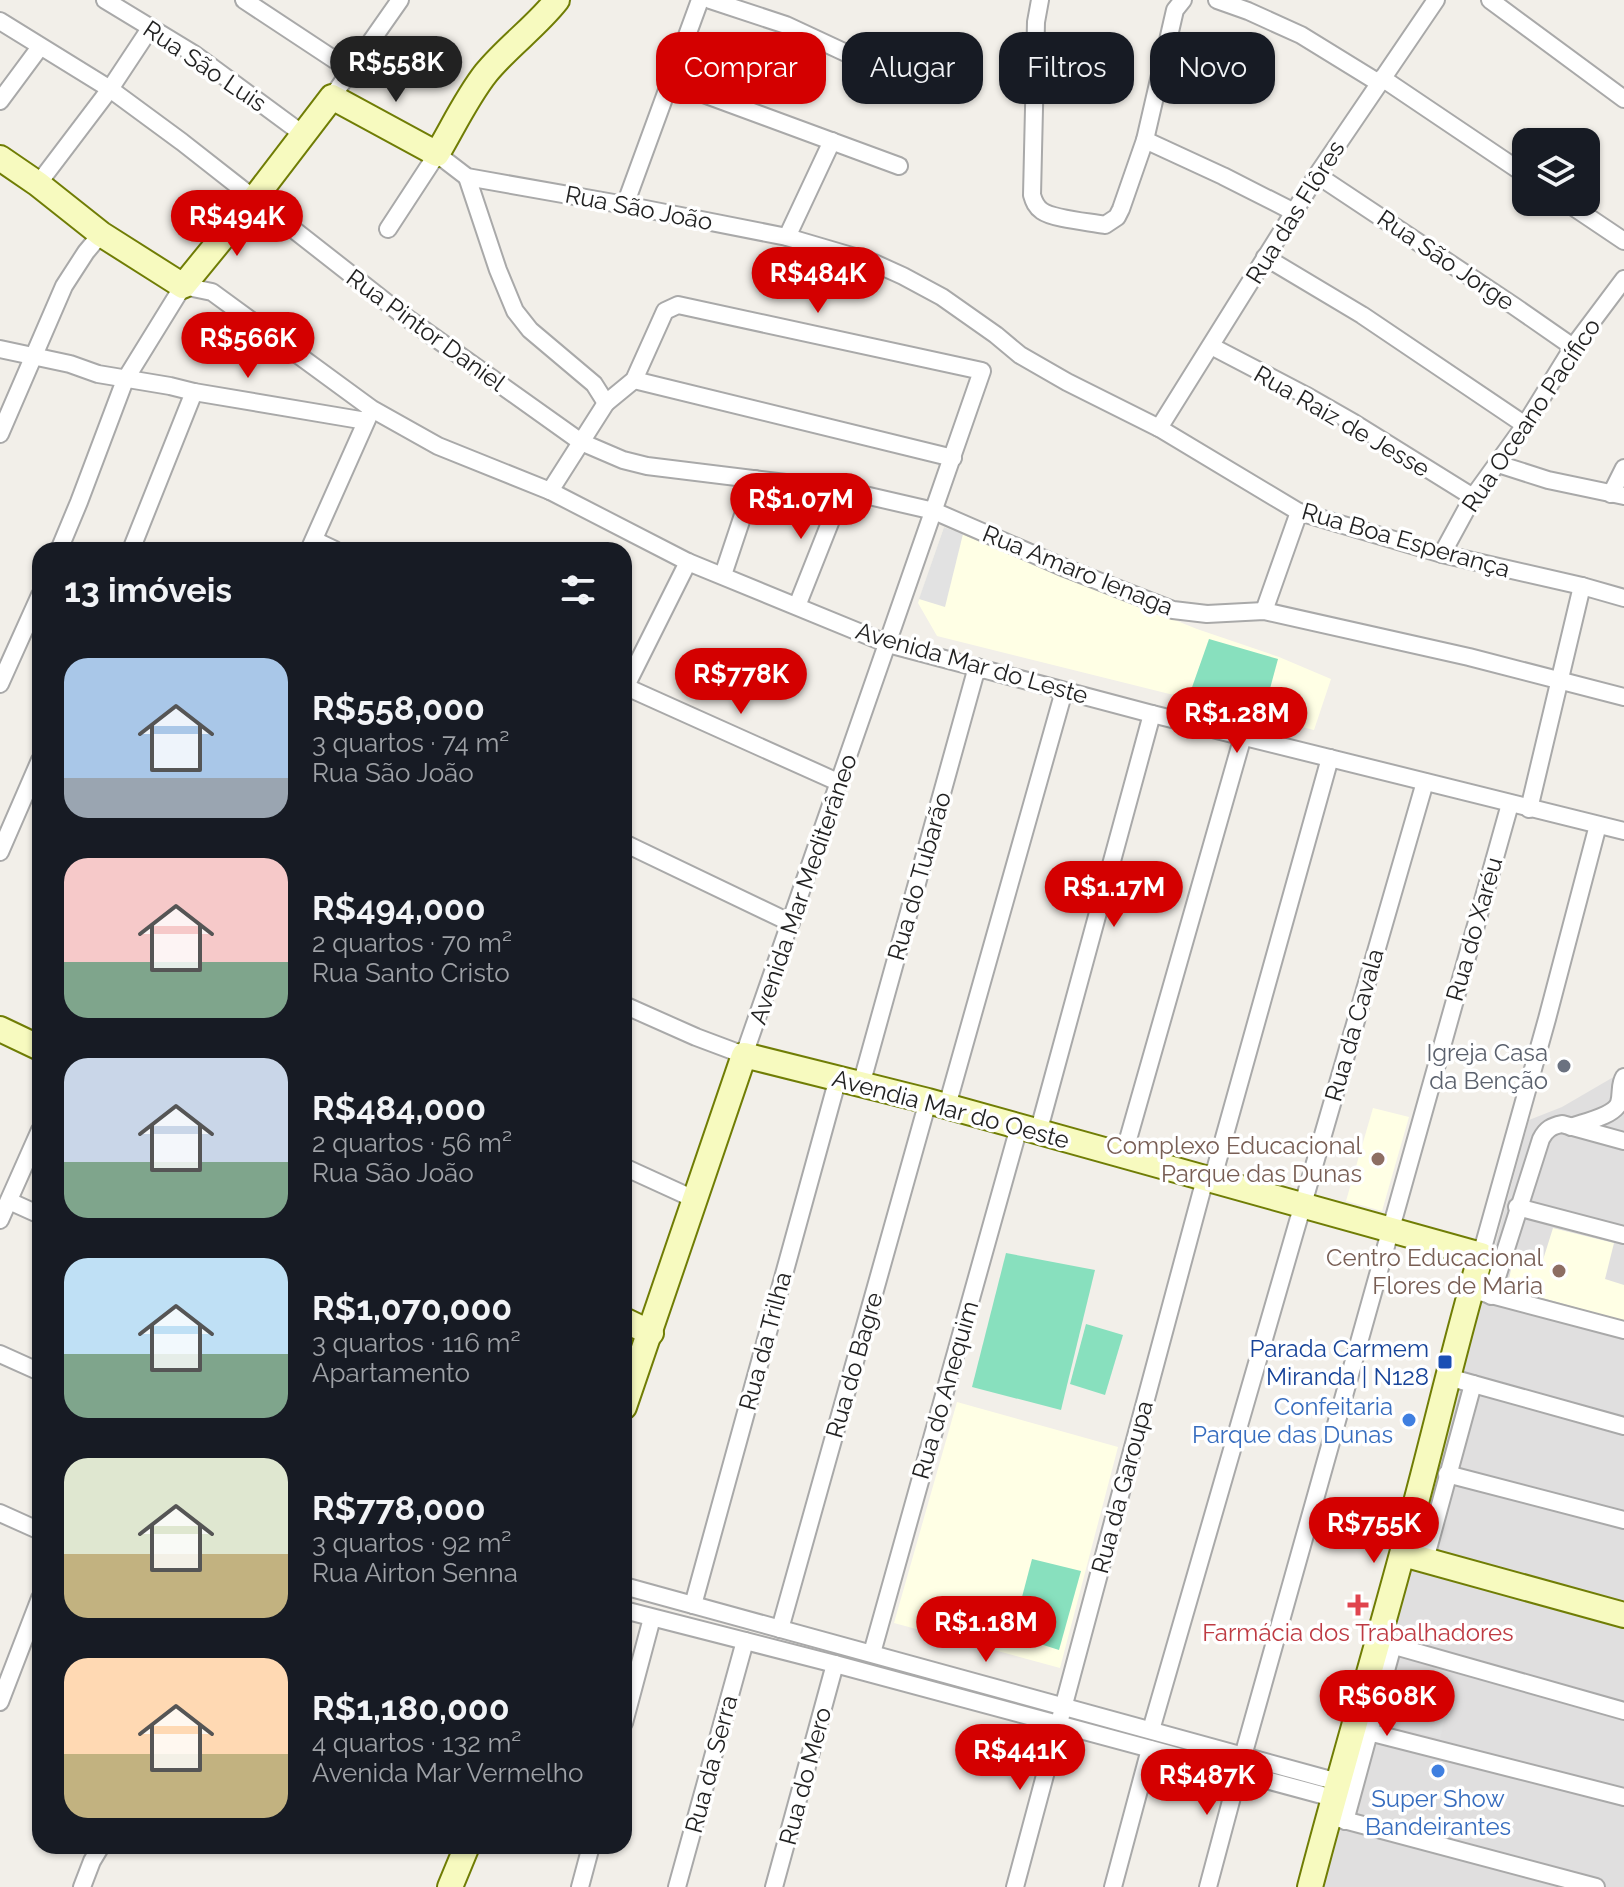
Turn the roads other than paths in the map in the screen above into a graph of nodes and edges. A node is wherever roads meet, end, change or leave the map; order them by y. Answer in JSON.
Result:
{"nodes":[{"id":1,"x":105,"y":0,"type":"edge"},
{"id":2,"x":244,"y":0,"type":"edge"},
{"id":3,"x":557,"y":0,"type":"edge"},
{"id":4,"x":700,"y":0,"type":"edge"},
{"id":5,"x":710,"y":0,"type":"edge"},
{"id":6,"x":1040,"y":0,"type":"edge"},
{"id":7,"x":1183,"y":0,"type":"edge"},
{"id":8,"x":1217,"y":0,"type":"edge"},
{"id":9,"x":1436,"y":0,"type":"edge"},
{"id":10,"x":1490,"y":0,"type":"edge"},
{"id":11,"x":395,"y":2,"type":"edge"},
{"id":12,"x":0,"y":21,"type":"edge"},
{"id":13,"x":151,"y":27,"type":"junction"},
{"id":14,"x":689,"y":32,"type":"edge"},
{"id":15,"x":40,"y":47,"type":"junction"},
{"id":16,"x":842,"y":51,"type":"edge"},
{"id":17,"x":350,"y":70,"type":"junction"},
{"id":18,"x":1380,"y":80,"type":"junction"},
{"id":19,"x":110,"y":89,"type":"junction"},
{"id":20,"x":332,"y":97,"type":"junction"},
{"id":21,"x":1624,"y":99,"type":"edge"},
{"id":22,"x":0,"y":101,"type":"edge"},
{"id":23,"x":663,"y":104,"type":"edge"},
{"id":24,"x":731,"y":104,"type":"edge"},
{"id":25,"x":304,"y":135,"type":"junction"},
{"id":26,"x":1145,"y":140,"type":"junction"},
{"id":27,"x":832,"y":141,"type":"junction"},
{"id":28,"x":437,"y":154,"type":"junction"},
{"id":29,"x":0,"y":158,"type":"edge"},
{"id":30,"x":899,"y":166,"type":"dead end"},
{"id":31,"x":1512,"y":166,"type":"edge"},
{"id":32,"x":1317,"y":175,"type":"junction"},
{"id":33,"x":467,"y":177,"type":"junction"},
{"id":34,"x":38,"y":184,"type":"junction"},
{"id":35,"x":254,"y":199,"type":"junction"},
{"id":36,"x":625,"y":205,"type":"junction"},
{"id":37,"x":1294,"y":212,"type":"junction"},
{"id":38,"x":1587,"y":216,"type":"edge"},
{"id":39,"x":388,"y":229,"type":"dead end"},
{"id":40,"x":101,"y":234,"type":"junction"},
{"id":41,"x":787,"y":237,"type":"junction"},
{"id":42,"x":1624,"y":241,"type":"edge"},
{"id":43,"x":1265,"y":257,"type":"junction"},
{"id":44,"x":1624,"y":279,"type":"edge"},
{"id":45,"x":183,"y":286,"type":"junction"},
{"id":46,"x":1211,"y":346,"type":"junction"},
{"id":47,"x":1573,"y":347,"type":"junction"},
{"id":48,"x":0,"y":349,"type":"edge"},
{"id":49,"x":33,"y":357,"type":"junction"},
{"id":50,"x":125,"y":380,"type":"junction"},
{"id":51,"x":634,"y":380,"type":"junction"},
{"id":52,"x":194,"y":392,"type":"junction"},
{"id":53,"x":606,"y":403,"type":"junction"},
{"id":54,"x":369,"y":415,"type":"junction"},
{"id":55,"x":1525,"y":425,"type":"junction"},
{"id":56,"x":1159,"y":428,"type":"junction"},
{"id":57,"x":0,"y":434,"type":"edge"},
{"id":58,"x":581,"y":442,"type":"junction"},
{"id":59,"x":953,"y":458,"type":"junction"},
{"id":60,"x":1498,"y":464,"type":"junction"},
{"id":61,"x":1624,"y":468,"type":"edge"},
{"id":62,"x":755,"y":479,"type":"junction"},
{"id":63,"x":843,"y":490,"type":"junction"},
{"id":64,"x":550,"y":491,"type":"junction"},
{"id":65,"x":1618,"y":495,"type":"edge"},
{"id":66,"x":1473,"y":497,"type":"junction"},
{"id":67,"x":934,"y":511,"type":"junction"},
{"id":68,"x":1299,"y":512,"type":"junction"},
{"id":69,"x":62,"y":542,"type":"edge"},
{"id":70,"x":134,"y":542,"type":"edge"},
{"id":71,"x":312,"y":542,"type":"edge"},
{"id":72,"x":1442,"y":554,"type":"junction"},
{"id":73,"x":688,"y":562,"type":"junction"},
{"id":74,"x":723,"y":575,"type":"junction"},
{"id":75,"x":1582,"y":586,"type":"junction"},
{"id":76,"x":1624,"y":598,"type":"edge"},
{"id":77,"x":797,"y":606,"type":"junction"},
{"id":78,"x":1264,"y":611,"type":"junction"},
{"id":79,"x":32,"y":613,"type":"edge"},
{"id":80,"x":888,"y":644,"type":"junction"},
{"id":81,"x":977,"y":667,"type":"junction"},
{"id":82,"x":632,"y":673,"type":"edge"},
{"id":83,"x":1560,"y":679,"type":"junction"},
{"id":84,"x":0,"y":684,"type":"edge"},
{"id":85,"x":632,"y":690,"type":"edge"},
{"id":86,"x":1064,"y":691,"type":"junction"},
{"id":87,"x":1624,"y":697,"type":"edge"},
{"id":88,"x":1152,"y":714,"type":"junction"},
{"id":89,"x":1243,"y":736,"type":"junction"},
{"id":90,"x":1330,"y":758,"type":"junction"},
{"id":91,"x":32,"y":778,"type":"edge"},
{"id":92,"x":1425,"y":782,"type":"junction"},
{"id":93,"x":840,"y":783,"type":"junction"},
{"id":94,"x":1510,"y":804,"type":"junction"},
{"id":95,"x":1529,"y":809,"type":"junction"},
{"id":96,"x":1598,"y":825,"type":"junction"},
{"id":97,"x":1624,"y":831,"type":"edge"},
{"id":98,"x":632,"y":847,"type":"edge"},
{"id":99,"x":0,"y":852,"type":"edge"},
{"id":100,"x":791,"y":923,"type":"junction"},
{"id":101,"x":632,"y":1009,"type":"edge"},
{"id":102,"x":0,"y":1029,"type":"edge"},
{"id":103,"x":32,"y":1044,"type":"edge"},
{"id":104,"x":744,"y":1055,"type":"junction"},
{"id":105,"x":1624,"y":1077,"type":"edge"},
{"id":106,"x":849,"y":1081,"type":"junction"},
{"id":107,"x":938,"y":1104,"type":"junction"},
{"id":108,"x":1567,"y":1126,"type":"junction"},
{"id":109,"x":1028,"y":1130,"type":"junction"},
{"id":110,"x":1624,"y":1141,"type":"edge"},
{"id":111,"x":32,"y":1148,"type":"edge"},
{"id":112,"x":1123,"y":1157,"type":"junction"},
{"id":113,"x":632,"y":1171,"type":"edge"},
{"id":114,"x":1208,"y":1180,"type":"junction"},
{"id":115,"x":694,"y":1199,"type":"junction"},
{"id":116,"x":9,"y":1201,"type":"junction"},
{"id":117,"x":1302,"y":1204,"type":"junction"},
{"id":118,"x":1517,"y":1207,"type":"junction"},
{"id":119,"x":32,"y":1211,"type":"edge"},
{"id":120,"x":0,"y":1220,"type":"edge"},
{"id":121,"x":1389,"y":1229,"type":"junction"},
{"id":122,"x":1624,"y":1235,"type":"edge"},
{"id":123,"x":1481,"y":1255,"type":"junction"},
{"id":124,"x":1481,"y":1292,"type":"junction"},
{"id":125,"x":632,"y":1324,"type":"edge"},
{"id":126,"x":1624,"y":1330,"type":"edge"},
{"id":127,"x":651,"y":1333,"type":"junction"},
{"id":128,"x":0,"y":1354,"type":"edge"},
{"id":129,"x":32,"y":1368,"type":"edge"},
{"id":130,"x":1448,"y":1377,"type":"junction"},
{"id":131,"x":1473,"y":1384,"type":"junction"},
{"id":132,"x":632,"y":1385,"type":"edge"},
{"id":133,"x":1624,"y":1426,"type":"edge"},
{"id":134,"x":1447,"y":1474,"type":"junction"},
{"id":135,"x":0,"y":1513,"type":"edge"},
{"id":136,"x":1624,"y":1520,"type":"edge"},
{"id":137,"x":32,"y":1527,"type":"edge"},
{"id":138,"x":1414,"y":1557,"type":"junction"},
{"id":139,"x":632,"y":1588,"type":"edge"},
{"id":140,"x":693,"y":1605,"type":"junction"},
{"id":141,"x":632,"y":1612,"type":"edge"},
{"id":142,"x":1624,"y":1615,"type":"edge"},
{"id":143,"x":652,"y":1618,"type":"junction"},
{"id":144,"x":32,"y":1619,"type":"edge"},
{"id":145,"x":780,"y":1629,"type":"junction"},
{"id":146,"x":745,"y":1641,"type":"junction"},
{"id":147,"x":1385,"y":1643,"type":"junction"},
{"id":148,"x":872,"y":1653,"type":"junction"},
{"id":149,"x":835,"y":1664,"type":"junction"},
{"id":150,"x":632,"y":1693,"type":"edge"},
{"id":151,"x":0,"y":1702,"type":"edge"},
{"id":152,"x":1063,"y":1706,"type":"junction"},
{"id":153,"x":1624,"y":1711,"type":"edge"},
{"id":154,"x":1058,"y":1724,"type":"junction"},
{"id":155,"x":1151,"y":1730,"type":"junction"},
{"id":156,"x":1361,"y":1730,"type":"junction"},
{"id":157,"x":1150,"y":1749,"type":"junction"},
{"id":158,"x":1241,"y":1764,"type":"junction"},
{"id":159,"x":1624,"y":1797,"type":"edge"},
{"id":160,"x":1336,"y":1804,"type":"junction"},
{"id":161,"x":96,"y":1854,"type":"edge"},
{"id":162,"x":464,"y":1854,"type":"edge"},
{"id":163,"x":589,"y":1854,"type":"edge"},
{"id":164,"x":82,"y":1887,"type":"edge"},
{"id":165,"x":450,"y":1887,"type":"edge"},
{"id":166,"x":580,"y":1887,"type":"edge"},
{"id":167,"x":677,"y":1887,"type":"edge"},
{"id":168,"x":774,"y":1887,"type":"edge"},
{"id":169,"x":1015,"y":1887,"type":"edge"},
{"id":170,"x":1113,"y":1887,"type":"edge"},
{"id":171,"x":1208,"y":1887,"type":"edge"},
{"id":172,"x":1310,"y":1887,"type":"edge"},
{"id":173,"x":1596,"y":1887,"type":"edge"}],
"edges":[{"from":1,"to":13,"type":"street","name":"Rua São Luis"},
{"from":2,"to":17,"type":"street"},
{"from":3,"to":28,"type":"street"},
{"from":4,"to":14,"type":"street"},
{"from":5,"to":16,"type":"street"},
{"from":6,"to":26,"type":"street"},
{"from":7,"to":26,"type":"street"},
{"from":8,"to":18,"type":"street"},
{"from":9,"to":18,"type":"street","name":"Rua das Flôres"},
{"from":10,"to":21,"type":"street"},
{"from":11,"to":17,"type":"street"},
{"from":12,"to":15,"type":"street","name":"Rua Pintor Daniel"},
{"from":13,"to":19,"type":"street"},
{"from":13,"to":25,"type":"street","name":"Rua São Luis"},
{"from":15,"to":19,"type":"street","name":"Rua Pintor Daniel"},
{"from":15,"to":22,"type":"street"},
{"from":17,"to":20,"type":"street"},
{"from":18,"to":31,"type":"street"},
{"from":18,"to":32,"type":"street","name":"Rua das Flôres"},
{"from":19,"to":34,"type":"street"},
{"from":19,"to":35,"type":"street","name":"Rua Pintor Daniel"},
{"from":20,"to":25,"type":"street"},
{"from":20,"to":28,"type":"street","name":"Rua São João"},
{"from":23,"to":36,"type":"street"},
{"from":24,"to":27,"type":"street"},
{"from":25,"to":35,"type":"street"},
{"from":26,"to":37,"type":"street"},
{"from":27,"to":30,"type":"street"},
{"from":27,"to":41,"type":"street"},
{"from":28,"to":33,"type":"street","name":"Rua São João"},
{"from":28,"to":39,"type":"street"},
{"from":29,"to":34,"type":"street","name":"Avenida Mar do Leste"},
{"from":32,"to":37,"type":"street","name":"Rua das Flôres"},
{"from":32,"to":47,"type":"street","name":"Rua São Jorge"},
{"from":33,"to":36,"type":"street","name":"Rua São João"},
{"from":33,"to":53,"type":"street"},
{"from":34,"to":40,"type":"street","name":"Avenida Mar do Leste"},
{"from":35,"to":45,"type":"street"},
{"from":35,"to":58,"type":"street","name":"Rua Pintor Daniel"},
{"from":36,"to":41,"type":"street","name":"Rua São João"},
{"from":37,"to":43,"type":"street","name":"Rua das Flôres"},
{"from":38,"to":42,"type":"street"},
{"from":40,"to":45,"type":"street","name":"Avenida Mar do Leste"},
{"from":40,"to":49,"type":"street"},
{"from":41,"to":56,"type":"street","name":"Rua São João"},
{"from":43,"to":46,"type":"street","name":"Rua das Flôres"},
{"from":43,"to":55,"type":"street"},
{"from":44,"to":47,"type":"street","name":"Rua Oceano Pacífico"},
{"from":45,"to":50,"type":"street"},
{"from":45,"to":54,"type":"street","name":"Avenida Mar do Leste"},
{"from":46,"to":56,"type":"street","name":"Rua das Flôres"},
{"from":46,"to":66,"type":"street","name":"Rua Raiz de Jesse"},
{"from":47,"to":55,"type":"street","name":"Rua Oceano Pacífico"},
{"from":48,"to":49,"type":"street"},
{"from":49,"to":50,"type":"street"},
{"from":49,"to":57,"type":"street"},
{"from":50,"to":52,"type":"street"},
{"from":50,"to":69,"type":"street"},
{"from":51,"to":53,"type":"street"},
{"from":51,"to":59,"type":"street"},
{"from":51,"to":59,"type":"street","name":"Avenida Mar Mediterâneo"},
{"from":52,"to":54,"type":"street"},
{"from":52,"to":70,"type":"street"},
{"from":53,"to":58,"type":"street"},
{"from":54,"to":64,"type":"street","name":"Avenida Mar do Leste"},
{"from":54,"to":71,"type":"street"},
{"from":55,"to":60,"type":"street","name":"Rua Oceano Pacífico"},
{"from":56,"to":68,"type":"street","name":"Rua Boa Esperança"},
{"from":58,"to":62,"type":"street","name":"Rua Amaro Ienaga"},
{"from":58,"to":64,"type":"street"},
{"from":59,"to":67,"type":"street","name":"Avenida Mar Mediterâneo"},
{"from":60,"to":65,"type":"street"},
{"from":60,"to":66,"type":"street","name":"Rua Oceano Pacífico"},
{"from":61,"to":65,"type":"street"},
{"from":62,"to":63,"type":"street","name":"Rua Amaro Ienaga"},
{"from":62,"to":74,"type":"street"},
{"from":63,"to":67,"type":"street","name":"Rua Amaro Ienaga"},
{"from":63,"to":77,"type":"street"},
{"from":64,"to":73,"type":"street","name":"Avenida Mar do Leste"},
{"from":66,"to":72,"type":"street","name":"Rua Oceano Pacífico"},
{"from":67,"to":78,"type":"street","name":"Rua Amaro Ienaga"},
{"from":67,"to":80,"type":"street","name":"Avenida Mar Mediterâneo"},
{"from":68,"to":72,"type":"street","name":"Rua Boa Esperança"},
{"from":68,"to":78,"type":"street"},
{"from":72,"to":75,"type":"street","name":"Rua Boa Esperança"},
{"from":73,"to":74,"type":"street","name":"Avenida Mar do Leste"},
{"from":73,"to":82,"type":"street"},
{"from":74,"to":77,"type":"street","name":"Avenida Mar do Leste"},
{"from":75,"to":76,"type":"street","name":"Rua Boa Esperança"},
{"from":75,"to":83,"type":"street"},
{"from":77,"to":80,"type":"street","name":"Avenida Mar do Leste"},
{"from":78,"to":83,"type":"street","name":"Rua Amaro Ienaga"},
{"from":79,"to":84,"type":"street"},
{"from":80,"to":81,"type":"street","name":"Avenida Mar do Leste"},
{"from":80,"to":93,"type":"street","name":"Avenida Mar Mediterâneo"},
{"from":81,"to":86,"type":"street","name":"Avenida Mar do Leste"},
{"from":81,"to":106,"type":"street","name":"Rua do Tubarão"},
{"from":83,"to":87,"type":"street","name":"Rua Amaro Ienaga"},
{"from":83,"to":95,"type":"street"},
{"from":85,"to":93,"type":"street"},
{"from":86,"to":88,"type":"street","name":"Avenida Mar do Leste"},
{"from":86,"to":107,"type":"street","name":"Rua do Bagre"},
{"from":88,"to":89,"type":"street","name":"Avenida Mar do Leste"},
{"from":88,"to":109,"type":"street","name":"Rua do Anequim"},
{"from":89,"to":90,"type":"street","name":"Avenida Mar do Leste"},
{"from":89,"to":112,"type":"street"},
{"from":90,"to":92,"type":"street","name":"Avenida Mar do Leste"},
{"from":90,"to":114,"type":"street","name":"Rua da Garoupa"},
{"from":91,"to":99,"type":"street"},
{"from":92,"to":94,"type":"street","name":"Avenida Mar do Leste"},
{"from":92,"to":117,"type":"street","name":"Rua da Cavala"},
{"from":93,"to":100,"type":"street","name":"Avenida Mar Mediterâneo"},
{"from":94,"to":95,"type":"street","name":"Avenida Mar do Leste"},
{"from":94,"to":121,"type":"street","name":"Rua do Xaréu"},
{"from":95,"to":96,"type":"street","name":"Avenida Mar do Leste"},
{"from":96,"to":97,"type":"street","name":"Avenida Mar do Leste"},
{"from":96,"to":123,"type":"street"},
{"from":98,"to":100,"type":"street"},
{"from":100,"to":104,"type":"street","name":"Avenida Mar Mediterâneo"},
{"from":101,"to":104,"type":"street"},
{"from":102,"to":103,"type":"street"},
{"from":104,"to":106,"type":"street","name":"Avendia Mar do Oeste"},
{"from":104,"to":115,"type":"street","name":"Avenida Mar Mediterâneo"},
{"from":105,"to":108,"type":"street"},
{"from":106,"to":107,"type":"street","name":"Avendia Mar do Oeste"},
{"from":106,"to":140,"type":"street","name":"Rua da Trilha"},
{"from":107,"to":109,"type":"street","name":"Avendia Mar do Oeste"},
{"from":107,"to":145,"type":"street","name":"Rua do Bagre"},
{"from":108,"to":110,"type":"street"},
{"from":108,"to":118,"type":"street"},
{"from":109,"to":112,"type":"street","name":"Avendia Mar do Oeste"},
{"from":109,"to":148,"type":"street","name":"Rua do Anequim"},
{"from":111,"to":116,"type":"street"},
{"from":112,"to":114,"type":"street","name":"Avendia Mar do Oeste"},
{"from":113,"to":115,"type":"street"},
{"from":114,"to":117,"type":"street","name":"Avendia Mar do Oeste"},
{"from":114,"to":152,"type":"street","name":"Rua da Garoupa"},
{"from":115,"to":127,"type":"street","name":"Avenida Mar Mediterâneo"},
{"from":116,"to":119,"type":"street"},
{"from":116,"to":120,"type":"street"},
{"from":117,"to":121,"type":"street","name":"Avendia Mar do Oeste"},
{"from":117,"to":155,"type":"street","name":"Rua da Cavala"},
{"from":118,"to":122,"type":"street"},
{"from":118,"to":124,"type":"street"},
{"from":121,"to":123,"type":"street","name":"Avendia Mar do Oeste"},
{"from":121,"to":158,"type":"street","name":"Rua do Xaréu"},
{"from":123,"to":124,"type":"street"},
{"from":124,"to":126,"type":"street"},
{"from":124,"to":130,"type":"street"},
{"from":125,"to":127,"type":"street"},
{"from":127,"to":132,"type":"street","name":"Avenida Mar Mediterâneo"},
{"from":128,"to":129,"type":"street"},
{"from":130,"to":131,"type":"street"},
{"from":130,"to":138,"type":"street"},
{"from":131,"to":133,"type":"street"},
{"from":131,"to":134,"type":"street"},
{"from":134,"to":136,"type":"street"},
{"from":134,"to":138,"type":"street"},
{"from":135,"to":137,"type":"street"},
{"from":138,"to":142,"type":"street"},
{"from":138,"to":147,"type":"street"},
{"from":139,"to":140,"type":"street"},
{"from":140,"to":145,"type":"street"},
{"from":141,"to":143,"type":"street"},
{"from":143,"to":146,"type":"street"},
{"from":143,"to":150,"type":"street"},
{"from":144,"to":151,"type":"street"},
{"from":145,"to":148,"type":"street"},
{"from":146,"to":149,"type":"street"},
{"from":146,"to":167,"type":"street","name":"Rua da Serra"},
{"from":147,"to":153,"type":"street"},
{"from":147,"to":156,"type":"street"},
{"from":148,"to":152,"type":"street"},
{"from":149,"to":154,"type":"street"},
{"from":149,"to":168,"type":"street","name":"Rua do Mero"},
{"from":152,"to":154,"type":"street","name":"Rua da Garoupa"},
{"from":152,"to":155,"type":"street"},
{"from":154,"to":157,"type":"street"},
{"from":154,"to":169,"type":"street","name":"Rua da Garoupa"},
{"from":155,"to":158,"type":"street"},
{"from":156,"to":159,"type":"street"},
{"from":156,"to":160,"type":"street"},
{"from":156,"to":160,"type":"street"},
{"from":157,"to":158,"type":"street"},
{"from":157,"to":170,"type":"street"},
{"from":158,"to":160,"type":"street"},
{"from":158,"to":171,"type":"street","name":"Rua do Xaréu"},
{"from":160,"to":172,"type":"street"},
{"from":160,"to":173,"type":"street"},
{"from":161,"to":164,"type":"street"},
{"from":162,"to":165,"type":"street"},
{"from":163,"to":166,"type":"street"}]}
